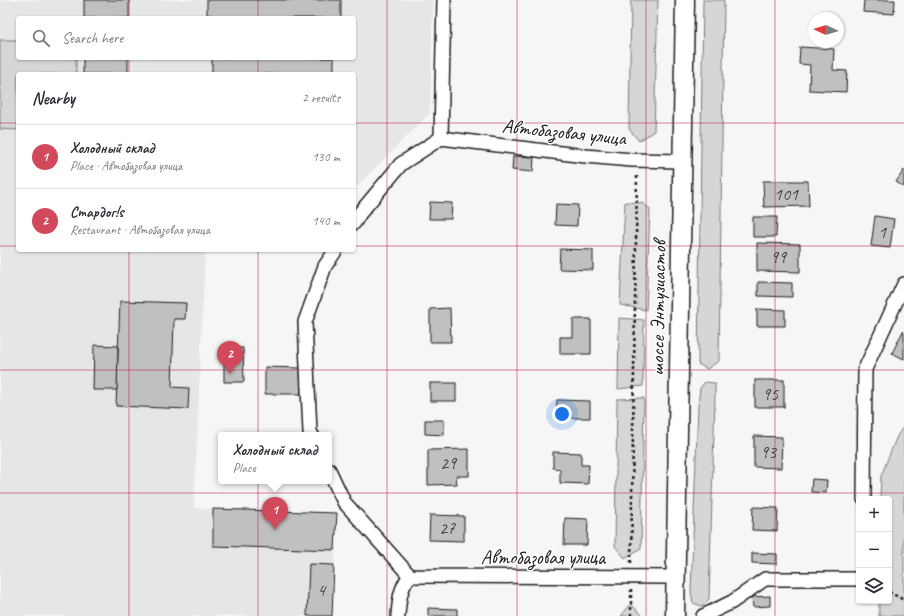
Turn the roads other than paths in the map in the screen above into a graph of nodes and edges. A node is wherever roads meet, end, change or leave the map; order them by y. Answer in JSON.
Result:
{"nodes":[{"id":1,"x":444,"y":0,"type":"edge"},
{"id":2,"x":685,"y":0,"type":"edge"},
{"id":3,"x":441,"y":138,"type":"junction"},
{"id":4,"x":682,"y":161,"type":"junction"},
{"id":5,"x":356,"y":220,"type":"edge"},
{"id":6,"x":335,"y":252,"type":"edge"},
{"id":7,"x":904,"y":284,"type":"edge"},
{"id":8,"x":310,"y":432,"type":"edge"},
{"id":9,"x":332,"y":476,"type":"edge"},
{"id":10,"x":864,"y":496,"type":"edge"},
{"id":11,"x":410,"y":576,"type":"junction"},
{"id":12,"x":676,"y":577,"type":"junction"},
{"id":13,"x":856,"y":579,"type":"edge"},
{"id":14,"x":398,"y":616,"type":"edge"},
{"id":15,"x":675,"y":616,"type":"edge"},
{"id":16,"x":703,"y":616,"type":"edge"}],
"edges":[{"from":1,"to":3,"type":"street"},
{"from":2,"to":4,"type":"main road","name":"шоссе Энтузиастов"},
{"from":3,"to":4,"type":"street","name":"Автобазовая улица"},
{"from":3,"to":5,"type":"street"},
{"from":4,"to":12,"type":"main road","name":"шоссе Энтузиастов"},
{"from":6,"to":8,"type":"street"},
{"from":7,"to":10,"type":"street"},
{"from":9,"to":11,"type":"street"},
{"from":11,"to":12,"type":"street","name":"Автобазовая улица"},
{"from":11,"to":14,"type":"street"},
{"from":12,"to":15,"type":"main road","name":"шоссе Энтузиастов"},
{"from":13,"to":16,"type":"street"}]}
